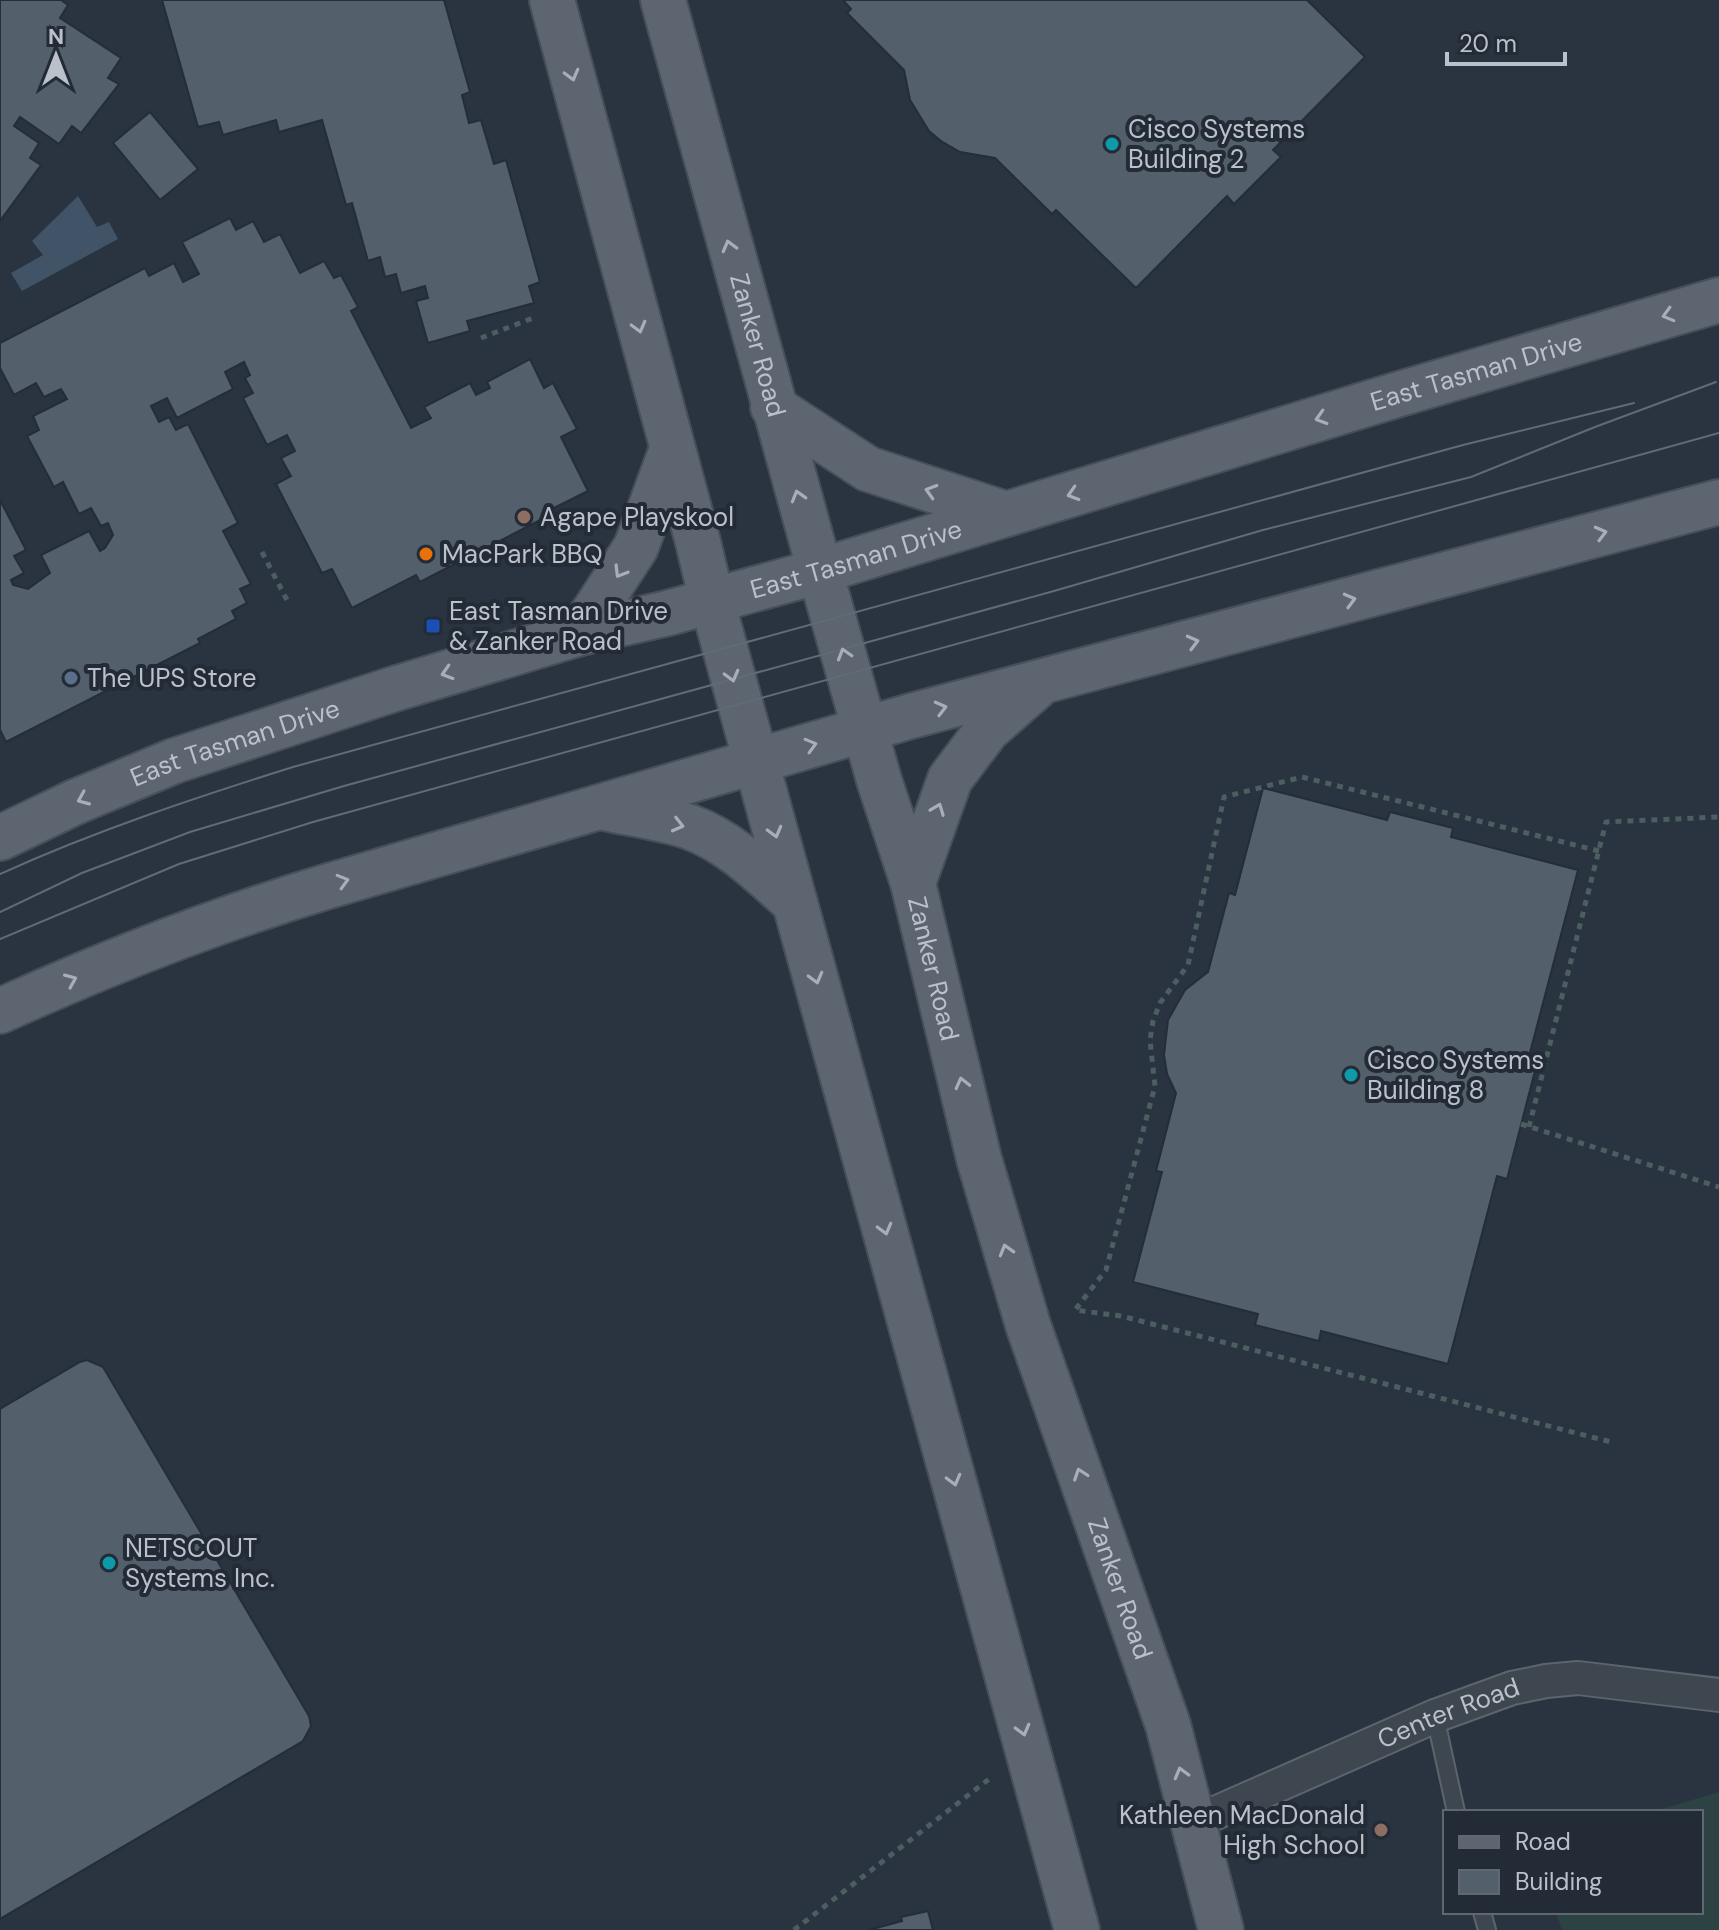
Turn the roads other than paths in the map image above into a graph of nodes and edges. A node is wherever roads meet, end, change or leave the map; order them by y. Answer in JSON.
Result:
{"nodes":[{"id":1,"x":552,"y":0,"type":"edge"},
{"id":2,"x":663,"y":0,"type":"edge"},
{"id":3,"x":1719,"y":300,"type":"edge"},
{"id":4,"x":773,"y":407,"type":"junction"},
{"id":5,"x":672,"y":449,"type":"junction"},
{"id":6,"x":1719,"y":502,"type":"edge"},
{"id":7,"x":1006,"y":514,"type":"junction"},
{"id":8,"x":820,"y":571,"type":"junction"},
{"id":9,"x":712,"y":601,"type":"junction"},
{"id":10,"x":580,"y":633,"type":"junction"},
{"id":11,"x":1042,"y":681,"type":"junction"},
{"id":12,"x":866,"y":729,"type":"junction"},
{"id":13,"x":756,"y":761,"type":"junction"},
{"id":14,"x":602,"y":807,"type":"junction"},
{"id":15,"x":0,"y":838,"type":"edge"},
{"id":16,"x":913,"y":883,"type":"junction"},
{"id":17,"x":795,"y":903,"type":"junction"},
{"id":18,"x":0,"y":1011,"type":"edge"},
{"id":19,"x":1719,"y":1695,"type":"edge"},
{"id":20,"x":1435,"y":1716,"type":"junction"},
{"id":21,"x":1456,"y":1810,"type":"edge"},
{"id":22,"x":1195,"y":1822,"type":"junction"},
{"id":23,"x":1077,"y":1930,"type":"edge"},
{"id":24,"x":1221,"y":1930,"type":"edge"}],
"edges":[{"from":1,"to":5,"type":"main road","one_way":true},
{"from":4,"to":2,"type":"main road","name":"Zanker Road","one_way":true},
{"from":3,"to":7,"type":"main road","name":"East Tasman Drive","one_way":true},
{"from":7,"to":4,"type":"main road","one_way":true},
{"from":8,"to":4,"type":"main road","name":"Zanker Road","one_way":true},
{"from":5,"to":9,"type":"main road"},
{"from":5,"to":10,"type":"main road","one_way":true},
{"from":11,"to":6,"type":"main road","one_way":true},
{"from":7,"to":8,"type":"main road","name":"East Tasman Drive"},
{"from":8,"to":9,"type":"main road","name":"East Tasman Drive"},
{"from":12,"to":8,"type":"main road","name":"Zanker Road","one_way":true},
{"from":9,"to":10,"type":"main road","name":"East Tasman Drive"},
{"from":9,"to":13,"type":"main road","one_way":true},
{"from":10,"to":15,"type":"main road","name":"East Tasman Drive","one_way":true},
{"from":12,"to":11,"type":"main road","one_way":true},
{"from":16,"to":11,"type":"main road","one_way":true},
{"from":13,"to":12,"type":"main road","one_way":true},
{"from":12,"to":16,"type":"main road","name":"Zanker Road"},
{"from":13,"to":14,"type":"main road"},
{"from":13,"to":17,"type":"main road","one_way":true},
{"from":14,"to":17,"type":"main road","one_way":true},
{"from":18,"to":14,"type":"main road","one_way":true},
{"from":22,"to":16,"type":"main road","name":"Zanker Road","one_way":true},
{"from":17,"to":23,"type":"main road","one_way":true},
{"from":19,"to":20,"type":"street","name":"Center Road"},
{"from":20,"to":21,"type":"lane"},
{"from":20,"to":22,"type":"street","name":"Center Road"},
{"from":22,"to":24,"type":"main road","name":"Zanker Road"}]}
